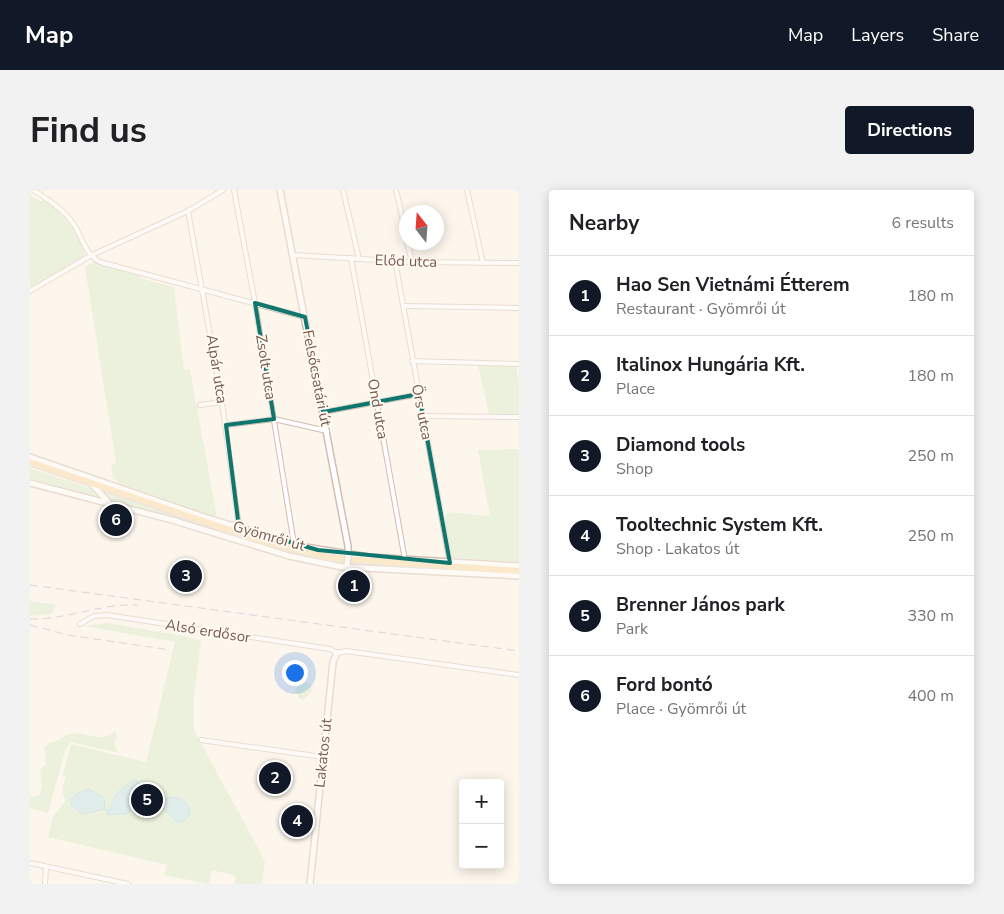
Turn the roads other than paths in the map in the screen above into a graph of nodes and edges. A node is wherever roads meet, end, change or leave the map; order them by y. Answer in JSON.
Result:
{"nodes":[{"id":1,"x":33,"y":190,"type":"edge"},
{"id":2,"x":223,"y":190,"type":"edge"},
{"id":3,"x":234,"y":190,"type":"edge"},
{"id":4,"x":280,"y":190,"type":"edge"},
{"id":5,"x":343,"y":190,"type":"edge"},
{"id":6,"x":396,"y":190,"type":"edge"},
{"id":7,"x":467,"y":190,"type":"edge"},
{"id":8,"x":399,"y":205,"type":"edge"},
{"id":9,"x":188,"y":211,"type":"junction"},
{"id":10,"x":409,"y":250,"type":"edge"},
{"id":11,"x":293,"y":255,"type":"junction"},
{"id":12,"x":90,"y":256,"type":"junction"},
{"id":13,"x":351,"y":258,"type":"junction"},
{"id":14,"x":359,"y":259,"type":"junction"},
{"id":15,"x":395,"y":261,"type":"junction"},
{"id":16,"x":412,"y":262,"type":"junction"},
{"id":17,"x":483,"y":263,"type":"junction"},
{"id":18,"x":519,"y":263,"type":"edge"},
{"id":19,"x":204,"y":290,"type":"junction"},
{"id":20,"x":30,"y":291,"type":"edge"},
{"id":21,"x":255,"y":302,"type":"junction"},
{"id":22,"x":404,"y":306,"type":"junction"},
{"id":23,"x":519,"y":308,"type":"edge"},
{"id":24,"x":305,"y":317,"type":"junction"},
{"id":25,"x":412,"y":361,"type":"junction"},
{"id":26,"x":519,"y":364,"type":"edge"},
{"id":27,"x":419,"y":394,"type":"junction"},
{"id":28,"x":376,"y":401,"type":"junction"},
{"id":29,"x":222,"y":402,"type":"junction"},
{"id":30,"x":200,"y":405,"type":"dead end"},
{"id":31,"x":323,"y":412,"type":"junction"},
{"id":32,"x":423,"y":416,"type":"junction"},
{"id":33,"x":519,"y":418,"type":"edge"},
{"id":34,"x":274,"y":419,"type":"junction"},
{"id":35,"x":226,"y":425,"type":"junction"},
{"id":36,"x":327,"y":431,"type":"junction"},
{"id":37,"x":30,"y":457,"type":"edge"},
{"id":38,"x":30,"y":462,"type":"edge"},
{"id":39,"x":88,"y":481,"type":"junction"},
{"id":40,"x":30,"y":483,"type":"edge"},
{"id":41,"x":118,"y":506,"type":"junction"},
{"id":42,"x":239,"y":528,"type":"junction"},
{"id":43,"x":294,"y":544,"type":"junction"},
{"id":44,"x":348,"y":555,"type":"junction"},
{"id":45,"x":405,"y":560,"type":"junction"},
{"id":46,"x":450,"y":563,"type":"junction"},
{"id":47,"x":347,"y":566,"type":"junction"},
{"id":48,"x":519,"y":566,"type":"edge"},
{"id":49,"x":519,"y":571,"type":"edge"},
{"id":50,"x":519,"y":576,"type":"edge"},
{"id":51,"x":80,"y":624,"type":"dead end"},
{"id":52,"x":337,"y":654,"type":"junction"},
{"id":53,"x":519,"y":675,"type":"edge"},
{"id":54,"x":201,"y":740,"type":"dead end"},
{"id":55,"x":323,"y":757,"type":"junction"},
{"id":56,"x":30,"y":863,"type":"edge"},
{"id":57,"x":46,"y":867,"type":"junction"},
{"id":58,"x":121,"y":883,"type":"edge"},
{"id":59,"x":45,"y":884,"type":"edge"},
{"id":60,"x":128,"y":884,"type":"edge"},
{"id":61,"x":310,"y":884,"type":"edge"}],
"edges":[{"from":1,"to":12,"type":"street"},
{"from":2,"to":9,"type":"street"},
{"from":3,"to":21,"type":"street","name":"Zsolt utca"},
{"from":4,"to":11,"type":"street","name":"Felsőcsatári út"},
{"from":5,"to":14,"type":"street"},
{"from":6,"to":8,"type":"street"},
{"from":7,"to":17,"type":"street"},
{"from":9,"to":12,"type":"street"},
{"from":9,"to":19,"type":"street","name":"Alpár utca"},
{"from":10,"to":16,"type":"street"},
{"from":11,"to":13,"type":"street","name":"Előd utca"},
{"from":11,"to":24,"type":"street","name":"Felsőcsatári út"},
{"from":12,"to":19,"type":"street"},
{"from":12,"to":20,"type":"street"},
{"from":13,"to":14,"type":"street","name":"Előd utca"},
{"from":13,"to":28,"type":"street","name":"Ond utca"},
{"from":14,"to":15,"type":"street","name":"Előd utca"},
{"from":15,"to":16,"type":"street","name":"Előd utca"},
{"from":15,"to":22,"type":"street","name":"Örs utca"},
{"from":16,"to":17,"type":"street","name":"Előd utca"},
{"from":17,"to":18,"type":"street","name":"Előd utca"},
{"from":19,"to":21,"type":"street"},
{"from":19,"to":29,"type":"street","name":"Alpár utca"},
{"from":21,"to":24,"type":"street"},
{"from":21,"to":34,"type":"street","name":"Zsolt utca"},
{"from":22,"to":23,"type":"street"},
{"from":22,"to":25,"type":"street","name":"Örs utca"},
{"from":24,"to":31,"type":"street","name":"Felsőcsatári út"},
{"from":25,"to":26,"type":"street"},
{"from":25,"to":27,"type":"street","name":"Örs utca"},
{"from":27,"to":28,"type":"street"},
{"from":27,"to":32,"type":"street","name":"Örs utca"},
{"from":28,"to":31,"type":"street"},
{"from":28,"to":45,"type":"street","name":"Ond utca"},
{"from":29,"to":30,"type":"street"},
{"from":29,"to":35,"type":"street","name":"Alpár utca"},
{"from":31,"to":36,"type":"street","name":"Felsőcsatári út"},
{"from":32,"to":33,"type":"street"},
{"from":32,"to":46,"type":"street","name":"Örs utca"},
{"from":34,"to":35,"type":"street"},
{"from":34,"to":36,"type":"street"},
{"from":34,"to":43,"type":"street","name":"Zsolt utca"},
{"from":35,"to":42,"type":"street","name":"Alpár utca"},
{"from":36,"to":44,"type":"street","name":"Felsőcsatári út"},
{"from":37,"to":42,"type":"street","name":"Gyömrői út"},
{"from":38,"to":39,"type":"main road"},
{"from":39,"to":41,"type":"street","name":"Gyömrői út"},
{"from":39,"to":49,"type":"main road"},
{"from":40,"to":41,"type":"street","name":"Gyömrői út"},
{"from":41,"to":47,"type":"street","name":"Gyömrői út"},
{"from":42,"to":43,"type":"street","name":"Gyömrői út"},
{"from":43,"to":44,"type":"street","name":"Gyömrői út"},
{"from":44,"to":45,"type":"street","name":"Gyömrői út"},
{"from":44,"to":47,"type":"street","name":"Felsőcsatári út","bridge":true},
{"from":45,"to":46,"type":"street","name":"Gyömrői út"},
{"from":46,"to":48,"type":"street","name":"Gyömrői út"},
{"from":47,"to":50,"type":"street","name":"Gyömrői út"},
{"from":51,"to":52,"type":"street","name":"Alsó erdősor"},
{"from":52,"to":53,"type":"street","name":"Alsó erdősor"},
{"from":52,"to":55,"type":"street","name":"Lakatos út"},
{"from":54,"to":55,"type":"street"},
{"from":55,"to":61,"type":"street","name":"Lakatos út"},
{"from":56,"to":57,"type":"street"},
{"from":57,"to":58,"type":"street"},
{"from":57,"to":59,"type":"street"},
{"from":58,"to":60,"type":"street"}]}
